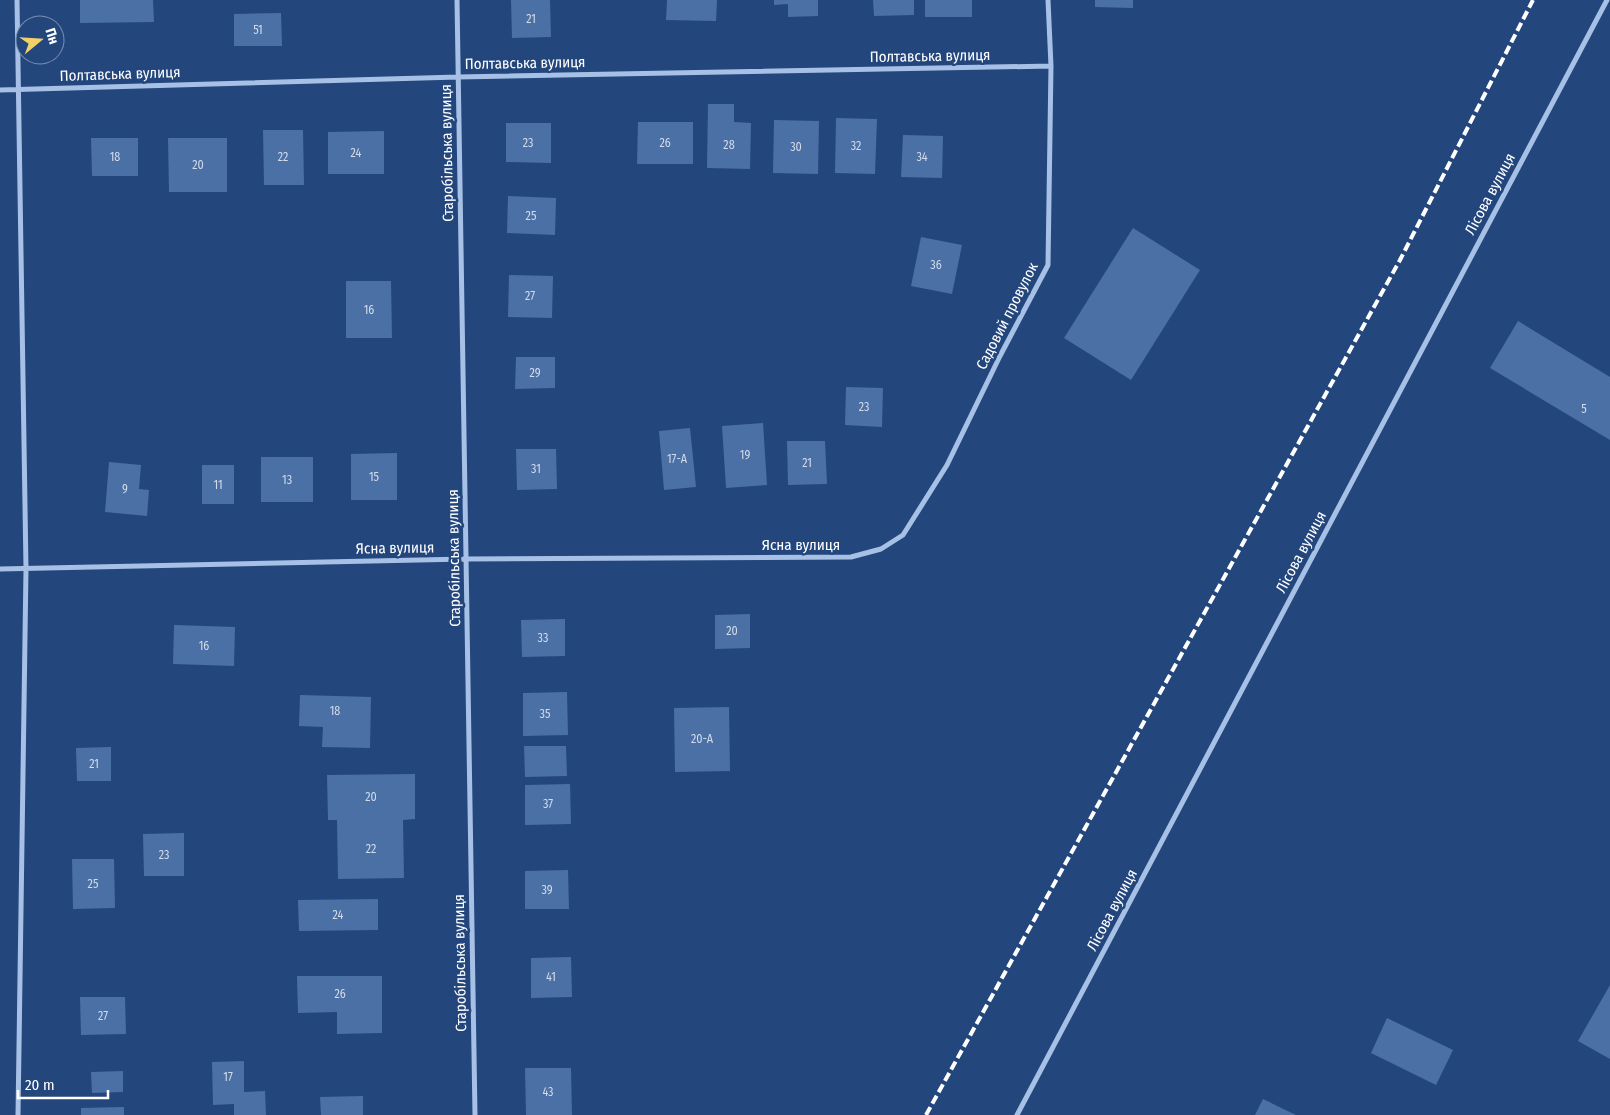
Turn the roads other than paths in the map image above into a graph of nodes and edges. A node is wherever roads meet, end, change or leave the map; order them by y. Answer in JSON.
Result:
{"nodes":[{"id":1,"x":17,"y":0,"type":"edge"},
{"id":2,"x":457,"y":0,"type":"edge"},
{"id":3,"x":1048,"y":0,"type":"edge"},
{"id":4,"x":1607,"y":0,"type":"edge"},
{"id":5,"x":1051,"y":66,"type":"junction"},
{"id":6,"x":458,"y":77,"type":"junction"},
{"id":7,"x":0,"y":90,"type":"edge"},
{"id":8,"x":18,"y":90,"type":"junction"},
{"id":9,"x":880,"y":549,"type":"joint"},
{"id":10,"x":466,"y":559,"type":"junction"},
{"id":11,"x":0,"y":569,"type":"edge"},
{"id":12,"x":26,"y":569,"type":"junction"},
{"id":13,"x":18,"y":1115,"type":"edge"},
{"id":14,"x":475,"y":1115,"type":"edge"},
{"id":15,"x":1018,"y":1115,"type":"edge"}],
"edges":[{"from":1,"to":8,"type":"street"},
{"from":2,"to":6,"type":"street","name":"Старобільська вулиця"},
{"from":3,"to":5,"type":"street","name":"Садовий провулок"},
{"from":4,"to":15,"type":"street","name":"Лісова вулиця"},
{"from":5,"to":6,"type":"street","name":"Полтавська вулиця"},
{"from":5,"to":9,"type":"street","name":"Садовий провулок"},
{"from":6,"to":8,"type":"street","name":"Полтавська вулиця"},
{"from":6,"to":10,"type":"street","name":"Старобільська вулиця"},
{"from":7,"to":8,"type":"street","name":"Полтавська вулиця"},
{"from":8,"to":12,"type":"street"},
{"from":9,"to":10,"type":"street","name":"Ясна вулиця"},
{"from":10,"to":12,"type":"street","name":"Ясна вулиця"},
{"from":10,"to":14,"type":"street","name":"Старобільська вулиця"},
{"from":11,"to":12,"type":"street","name":"Ясна вулиця"},
{"from":12,"to":13,"type":"street"}]}
